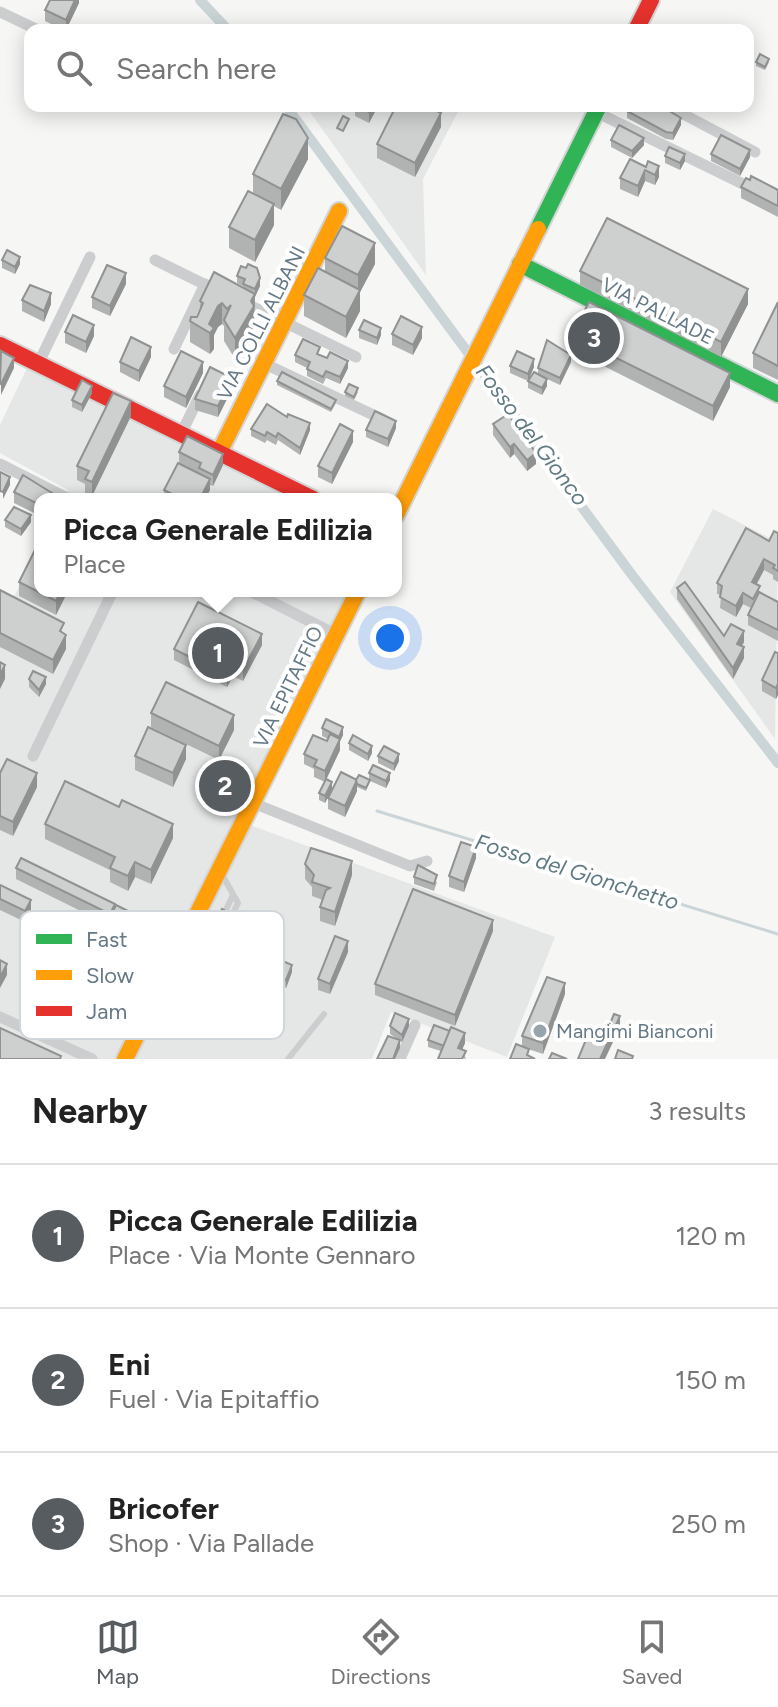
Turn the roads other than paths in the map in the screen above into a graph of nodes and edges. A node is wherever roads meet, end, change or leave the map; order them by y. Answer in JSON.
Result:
{"nodes":[{"id":1,"x":651,"y":0,"type":"edge"},
{"id":2,"x":0,"y":12,"type":"edge"},
{"id":3,"x":25,"y":24,"type":"edge"},
{"id":4,"x":639,"y":24,"type":"edge"},
{"id":5,"x":596,"y":112,"type":"edge"},
{"id":6,"x":603,"y":112,"type":"edge"},
{"id":7,"x":679,"y":112,"type":"edge"},
{"id":8,"x":755,"y":152,"type":"dead end"},
{"id":9,"x":743,"y":184,"type":"edge"},
{"id":10,"x":339,"y":211,"type":"dead end"},
{"id":11,"x":90,"y":257,"type":"dead end"},
{"id":12,"x":155,"y":260,"type":"dead end"},
{"id":13,"x":520,"y":264,"type":"junction"},
{"id":14,"x":205,"y":284,"type":"junction"},
{"id":15,"x":284,"y":322,"type":"junction"},
{"id":16,"x":0,"y":345,"type":"edge"},
{"id":17,"x":174,"y":349,"type":"dead end"},
{"id":18,"x":356,"y":357,"type":"dead end"},
{"id":19,"x":263,"y":363,"type":"junction"},
{"id":20,"x":38,"y":364,"type":"junction"},
{"id":21,"x":203,"y":389,"type":"edge"},
{"id":22,"x":778,"y":394,"type":"edge"},
{"id":23,"x":382,"y":419,"type":"edge"},
{"id":24,"x":181,"y":434,"type":"junction"},
{"id":25,"x":219,"y":453,"type":"junction"},
{"id":26,"x":0,"y":464,"type":"edge"},
{"id":27,"x":57,"y":493,"type":"edge"},
{"id":28,"x":301,"y":493,"type":"edge"},
{"id":29,"x":402,"y":503,"type":"edge"},
{"id":30,"x":110,"y":597,"type":"edge"},
{"id":31,"x":262,"y":597,"type":"edge"},
{"id":32,"x":355,"y":597,"type":"edge"},
{"id":33,"x":337,"y":635,"type":"junction"},
{"id":34,"x":33,"y":756,"type":"dead end"},
{"id":35,"x":253,"y":803,"type":"junction"},
{"id":36,"x":427,"y":861,"type":"dead end"},
{"id":37,"x":220,"y":870,"type":"junction"},
{"id":38,"x":200,"y":911,"type":"edge"},
{"id":39,"x":225,"y":911,"type":"edge"},
{"id":40,"x":324,"y":1014,"type":"dead end"},
{"id":41,"x":0,"y":1017,"type":"edge"},
{"id":42,"x":415,"y":1025,"type":"dead end"},
{"id":43,"x":20,"y":1026,"type":"edge"},
{"id":44,"x":48,"y":1039,"type":"edge"},
{"id":45,"x":92,"y":1059,"type":"edge"},
{"id":46,"x":288,"y":1059,"type":"edge"},
{"id":47,"x":400,"y":1059,"type":"edge"}],
"edges":[{"from":1,"to":4,"type":"main road"},
{"from":2,"to":3,"type":"street"},
{"from":5,"to":13,"type":"main road"},
{"from":6,"to":9,"type":"street"},
{"from":7,"to":8,"type":"street"},
{"from":10,"to":15,"type":"main road","name":"VIA COLLI ALBANI"},
{"from":11,"to":20,"type":"street"},
{"from":12,"to":14,"type":"street"},
{"from":13,"to":22,"type":"main road","name":"VIA PALLADE"},
{"from":13,"to":29,"type":"main road"},
{"from":14,"to":15,"type":"street"},
{"from":14,"to":17,"type":"street"},
{"from":15,"to":18,"type":"street"},
{"from":15,"to":19,"type":"main road","name":"VIA COLLI ALBANI"},
{"from":16,"to":20,"type":"main road"},
{"from":19,"to":23,"type":"street"},
{"from":19,"to":25,"type":"main road","name":"VIA COLLI ALBANI"},
{"from":20,"to":24,"type":"main road"},
{"from":21,"to":24,"type":"street"},
{"from":24,"to":25,"type":"main road"},
{"from":25,"to":28,"type":"main road"},
{"from":26,"to":27,"type":"street"},
{"from":30,"to":34,"type":"street"},
{"from":31,"to":33,"type":"street"},
{"from":32,"to":33,"type":"main road","name":"VIA EPITAFFIO"},
{"from":33,"to":35,"type":"main road","name":"VIA EPITAFFIO"},
{"from":35,"to":36,"type":"street"},
{"from":35,"to":37,"type":"main road","name":"VIA EPITAFFIO"},
{"from":37,"to":38,"type":"main road","name":"VIA EPITAFFIO"},
{"from":37,"to":39,"type":"lane"},
{"from":40,"to":46,"type":"lane"},
{"from":41,"to":43,"type":"street"},
{"from":42,"to":47,"type":"street"},
{"from":44,"to":45,"type":"street"}]}
